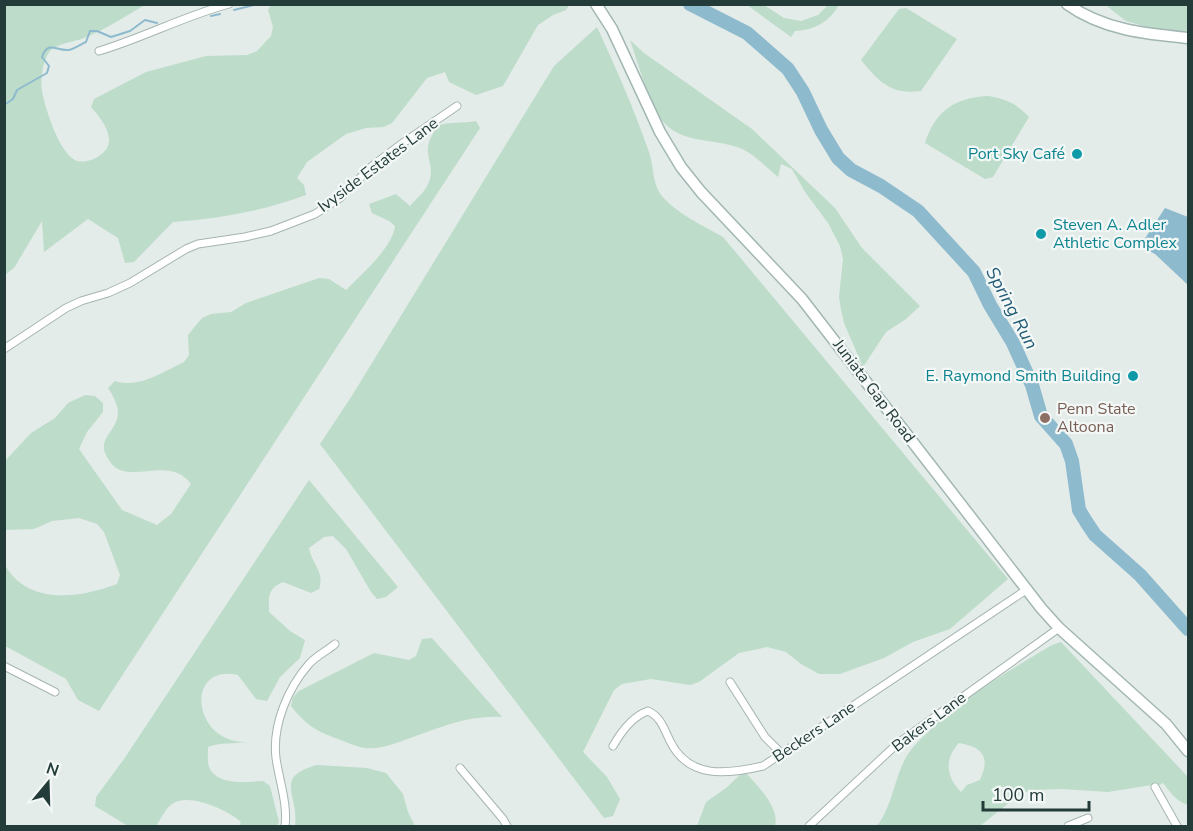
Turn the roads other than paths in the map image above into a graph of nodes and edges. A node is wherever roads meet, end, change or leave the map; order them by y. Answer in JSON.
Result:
{"nodes":[{"id":1,"x":229,"y":4,"type":"edge"},
{"id":2,"x":596,"y":4,"type":"edge"},
{"id":3,"x":1067,"y":4,"type":"edge"},
{"id":4,"x":1188,"y":38,"type":"edge"},
{"id":5,"x":99,"y":51,"type":"dead end"},
{"id":6,"x":457,"y":106,"type":"dead end"},
{"id":7,"x":4,"y":349,"type":"edge"},
{"id":8,"x":1026,"y":590,"type":"junction"},
{"id":9,"x":1059,"y":628,"type":"junction"},
{"id":10,"x":335,"y":644,"type":"dead end"},
{"id":11,"x":4,"y":666,"type":"edge"},
{"id":12,"x":730,"y":682,"type":"dead end"},
{"id":13,"x":55,"y":692,"type":"dead end"},
{"id":14,"x":613,"y":746,"type":"dead end"},
{"id":15,"x":1188,"y":751,"type":"edge"},
{"id":16,"x":781,"y":753,"type":"junction"},
{"id":17,"x":460,"y":768,"type":"dead end"},
{"id":18,"x":1155,"y":787,"type":"dead end"},
{"id":19,"x":1088,"y":818,"type":"dead end"},
{"id":20,"x":285,"y":826,"type":"edge"},
{"id":21,"x":507,"y":826,"type":"edge"},
{"id":22,"x":809,"y":826,"type":"edge"},
{"id":23,"x":1068,"y":826,"type":"edge"},
{"id":24,"x":1178,"y":826,"type":"edge"}],
"edges":[{"from":1,"to":5,"type":"street"},
{"from":2,"to":8,"type":"main road","name":"Juniata Gap Road"},
{"from":3,"to":4,"type":"main road"},
{"from":6,"to":7,"type":"street","name":"Ivyside Estates Lane"},
{"from":8,"to":9,"type":"main road","name":"Juniata Gap Road"},
{"from":8,"to":16,"type":"street","name":"Beckers Lane"},
{"from":9,"to":15,"type":"main road","name":"Juniata Gap Road"},
{"from":9,"to":22,"type":"street","name":"Bakers Lane"},
{"from":10,"to":20,"type":"street"},
{"from":11,"to":13,"type":"street"},
{"from":12,"to":16,"type":"street"},
{"from":14,"to":16,"type":"street","name":"Beckers Lane"},
{"from":17,"to":21,"type":"street"},
{"from":18,"to":24,"type":"street"},
{"from":19,"to":23,"type":"street"}]}
